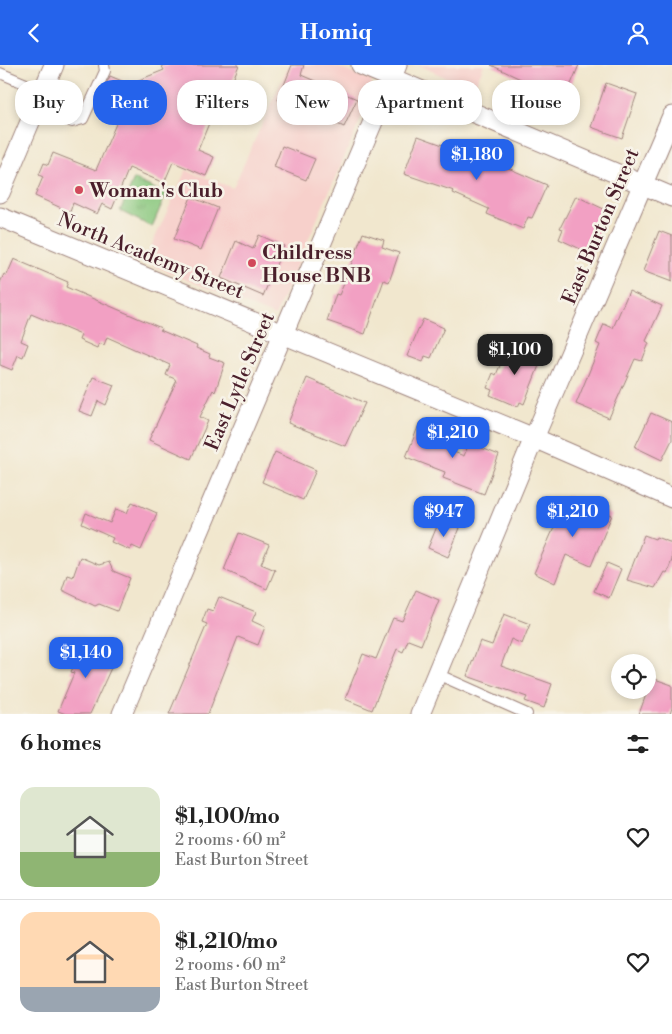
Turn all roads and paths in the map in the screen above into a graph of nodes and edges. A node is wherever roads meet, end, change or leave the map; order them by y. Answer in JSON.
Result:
{"nodes":[{"id":1,"x":54,"y":65,"type":"edge"},
{"id":2,"x":104,"y":65,"type":"edge"},
{"id":3,"x":362,"y":65,"type":"edge"},
{"id":4,"x":394,"y":71,"type":"edge"},
{"id":5,"x":0,"y":73,"type":"edge"},
{"id":6,"x":48,"y":80,"type":"edge"},
{"id":7,"x":15,"y":83,"type":"edge"},
{"id":8,"x":672,"y":115,"type":"edge"},
{"id":9,"x":83,"y":119,"type":"edge"},
{"id":10,"x":29,"y":125,"type":"edge"},
{"id":11,"x":642,"y":184,"type":"junction"},
{"id":12,"x":0,"y":193,"type":"edge"},
{"id":13,"x":672,"y":197,"type":"edge"},
{"id":14,"x":0,"y":217,"type":"edge"},
{"id":15,"x":284,"y":334,"type":"junction"},
{"id":16,"x":534,"y":437,"type":"junction"},
{"id":17,"x":672,"y":498,"type":"edge"},
{"id":18,"x":437,"y":673,"type":"junction"},
{"id":19,"x":122,"y":714,"type":"edge"},
{"id":20,"x":420,"y":714,"type":"edge"},
{"id":21,"x":527,"y":714,"type":"edge"}],
"edges":[{"from":1,"to":6,"type":"street"},
{"from":2,"to":9,"type":"lane"},
{"from":3,"to":4,"type":"street"},
{"from":4,"to":11,"type":"street"},
{"from":4,"to":15,"type":"street","name":"East Lytle Street"},
{"from":5,"to":7,"type":"lane"},
{"from":8,"to":11,"type":"street","name":"East Burton Street"},
{"from":10,"to":12,"type":"street"},
{"from":11,"to":13,"type":"street"},
{"from":11,"to":16,"type":"street","name":"East Burton Street"},
{"from":14,"to":15,"type":"street","name":"North Academy Street"},
{"from":15,"to":16,"type":"street","name":"North Academy Street"},
{"from":15,"to":19,"type":"street","name":"East Lytle Street"},
{"from":16,"to":17,"type":"street","name":"North Academy Street"},
{"from":16,"to":18,"type":"street","name":"East Burton Street"},
{"from":18,"to":20,"type":"street","name":"East Burton Street"},
{"from":18,"to":21,"type":"lane"}]}
